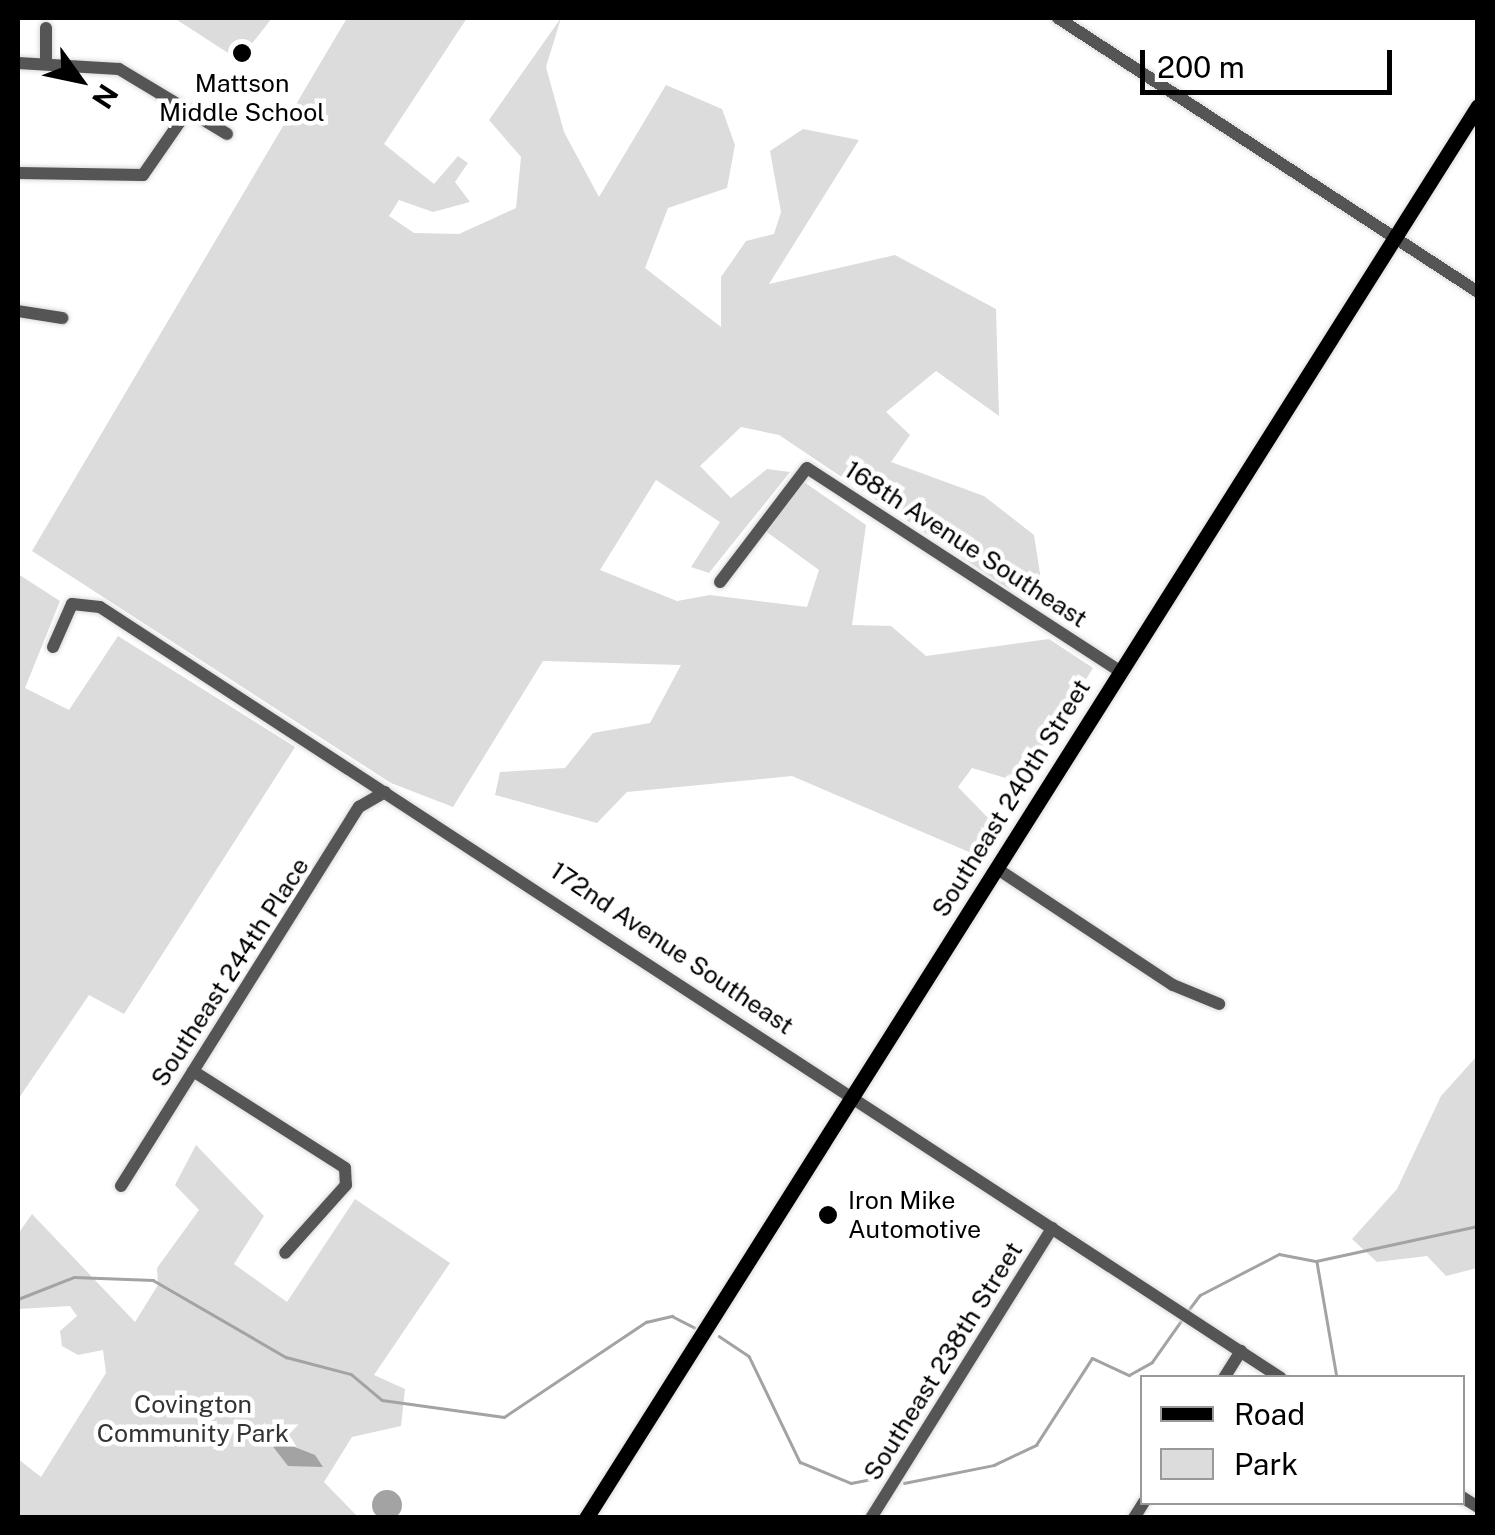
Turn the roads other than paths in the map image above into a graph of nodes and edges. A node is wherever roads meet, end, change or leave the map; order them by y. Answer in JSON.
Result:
{"nodes":[{"id":1,"x":1058,"y":18,"type":"edge"},
{"id":2,"x":46,"y":28,"type":"dead end"},
{"id":3,"x":46,"y":62,"type":"junction"},
{"id":4,"x":18,"y":63,"type":"edge"},
{"id":5,"x":1478,"y":106,"type":"edge"},
{"id":6,"x":188,"y":110,"type":"junction"},
{"id":7,"x":227,"y":134,"type":"dead end"},
{"id":8,"x":18,"y":173,"type":"edge"},
{"id":9,"x":1394,"y":238,"type":"junction"},
{"id":10,"x":1478,"y":292,"type":"edge"},
{"id":11,"x":18,"y":311,"type":"edge"},
{"id":12,"x":62,"y":318,"type":"dead end"},
{"id":13,"x":720,"y":582,"type":"dead end"},
{"id":14,"x":53,"y":647,"type":"dead end"},
{"id":15,"x":1120,"y":672,"type":"junction"},
{"id":16,"x":385,"y":792,"type":"junction"},
{"id":17,"x":996,"y":868,"type":"junction"},
{"id":18,"x":1220,"y":1004,"type":"dead end"},
{"id":19,"x":193,"y":1071,"type":"junction"},
{"id":20,"x":855,"y":1096,"type":"junction"},
{"id":21,"x":121,"y":1186,"type":"dead end"},
{"id":22,"x":1052,"y":1228,"type":"junction"},
{"id":23,"x":285,"y":1252,"type":"dead end"},
{"id":24,"x":1241,"y":1351,"type":"junction"},
{"id":25,"x":1226,"y":1375,"type":"edge"},
{"id":26,"x":1277,"y":1375,"type":"edge"},
{"id":27,"x":586,"y":1518,"type":"edge"},
{"id":28,"x":871,"y":1518,"type":"edge"}],
"edges":[{"from":1,"to":9,"type":"street"},
{"from":2,"to":3,"type":"street"},
{"from":3,"to":4,"type":"street"},
{"from":3,"to":6,"type":"street"},
{"from":5,"to":9,"type":"main road","name":"Southeast 240th Street"},
{"from":6,"to":7,"type":"street"},
{"from":6,"to":8,"type":"street"},
{"from":9,"to":10,"type":"street"},
{"from":9,"to":15,"type":"main road","name":"Southeast 240th Street"},
{"from":11,"to":12,"type":"street"},
{"from":13,"to":15,"type":"street","name":"168th Avenue Southeast"},
{"from":14,"to":16,"type":"street","name":"172nd Avenue Southeast"},
{"from":15,"to":17,"type":"main road","name":"Southeast 240th Street"},
{"from":16,"to":19,"type":"street","name":"Southeast 244th Place"},
{"from":16,"to":20,"type":"street","name":"172nd Avenue Southeast"},
{"from":17,"to":18,"type":"street"},
{"from":17,"to":20,"type":"main road","name":"Southeast 240th Street"},
{"from":19,"to":21,"type":"street","name":"Southeast 244th Place"},
{"from":19,"to":23,"type":"street"},
{"from":20,"to":22,"type":"street","name":"172nd Avenue Southeast"},
{"from":20,"to":27,"type":"main road","name":"Southeast 240th Street"},
{"from":22,"to":24,"type":"street","name":"172nd Avenue Southeast"},
{"from":22,"to":28,"type":"street","name":"Southeast 238th Street"},
{"from":24,"to":25,"type":"street"},
{"from":24,"to":26,"type":"street","name":"172nd Avenue Southeast"}]}
